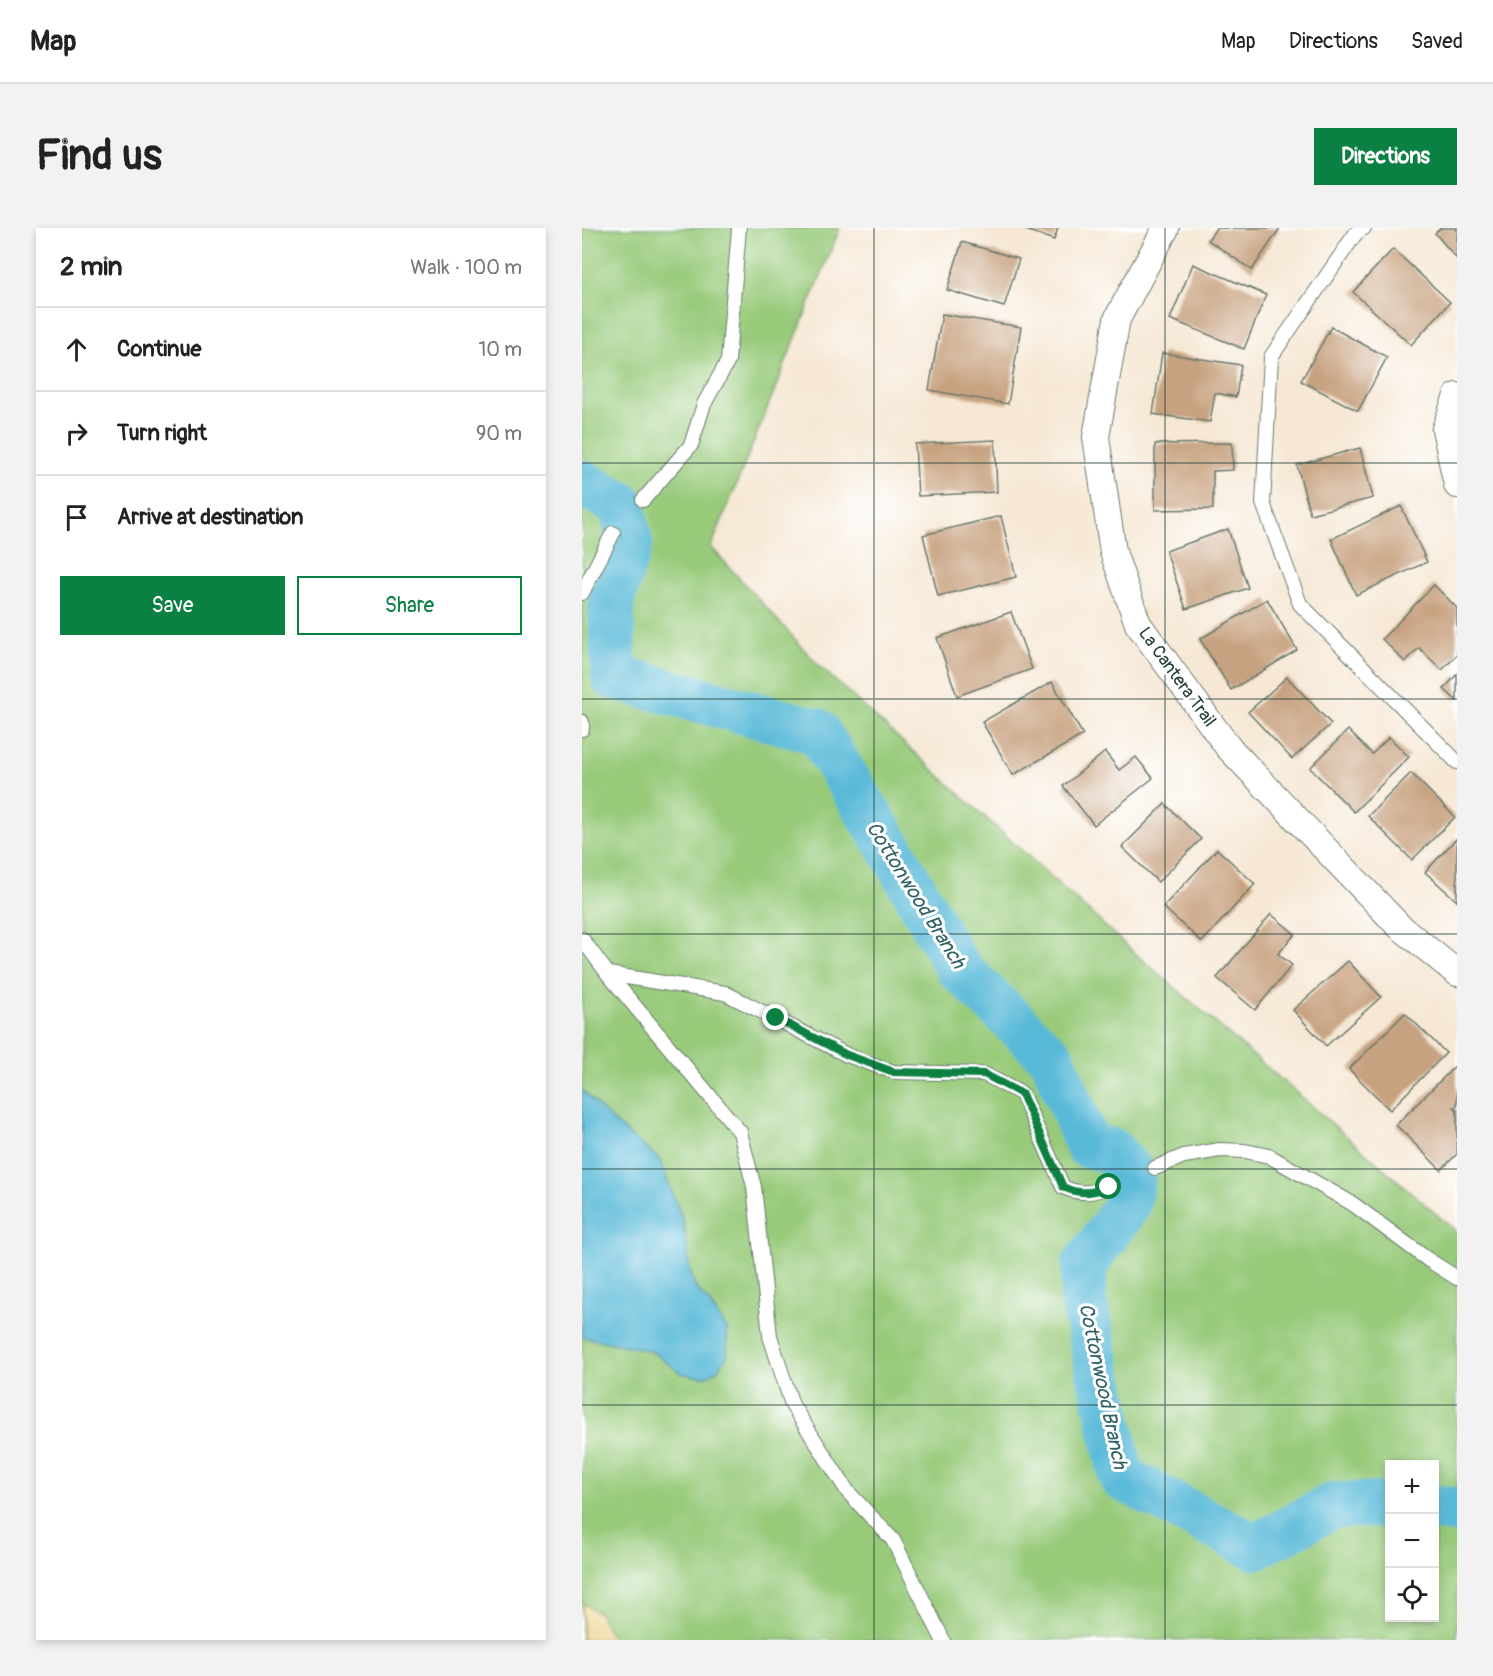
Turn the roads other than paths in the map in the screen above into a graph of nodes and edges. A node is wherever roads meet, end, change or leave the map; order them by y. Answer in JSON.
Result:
{"nodes":[{"id":1,"x":740,"y":228,"type":"edge"},
{"id":2,"x":1166,"y":228,"type":"edge"},
{"id":3,"x":1364,"y":228,"type":"edge"},
{"id":4,"x":1457,"y":396,"type":"edge"},
{"id":5,"x":1457,"y":485,"type":"edge"},
{"id":6,"x":643,"y":500,"type":"dead end"},
{"id":7,"x":614,"y":533,"type":"dead end"},
{"id":8,"x":582,"y":593,"type":"edge"},
{"id":9,"x":582,"y":722,"type":"edge"},
{"id":10,"x":582,"y":729,"type":"edge"},
{"id":11,"x":1457,"y":762,"type":"edge"},
{"id":12,"x":582,"y":939,"type":"edge"},
{"id":13,"x":1457,"y":973,"type":"edge"},
{"id":14,"x":608,"y":974,"type":"junction"},
{"id":15,"x":1155,"y":1168,"type":"dead end"},
{"id":16,"x":1109,"y":1187,"type":"dead end"},
{"id":17,"x":1457,"y":1278,"type":"edge"},
{"id":18,"x":944,"y":1640,"type":"edge"}],
"edges":[{"from":1,"to":6,"type":"lane"},
{"from":2,"to":13,"type":"street","name":"La Cantera Trail"},
{"from":3,"to":11,"type":"lane"},
{"from":4,"to":5,"type":"street"},
{"from":7,"to":8,"type":"lane"},
{"from":9,"to":10,"type":"lane"},
{"from":12,"to":14,"type":"lane"},
{"from":14,"to":16,"type":"lane"},
{"from":14,"to":18,"type":"lane"},
{"from":15,"to":17,"type":"lane"}]}
